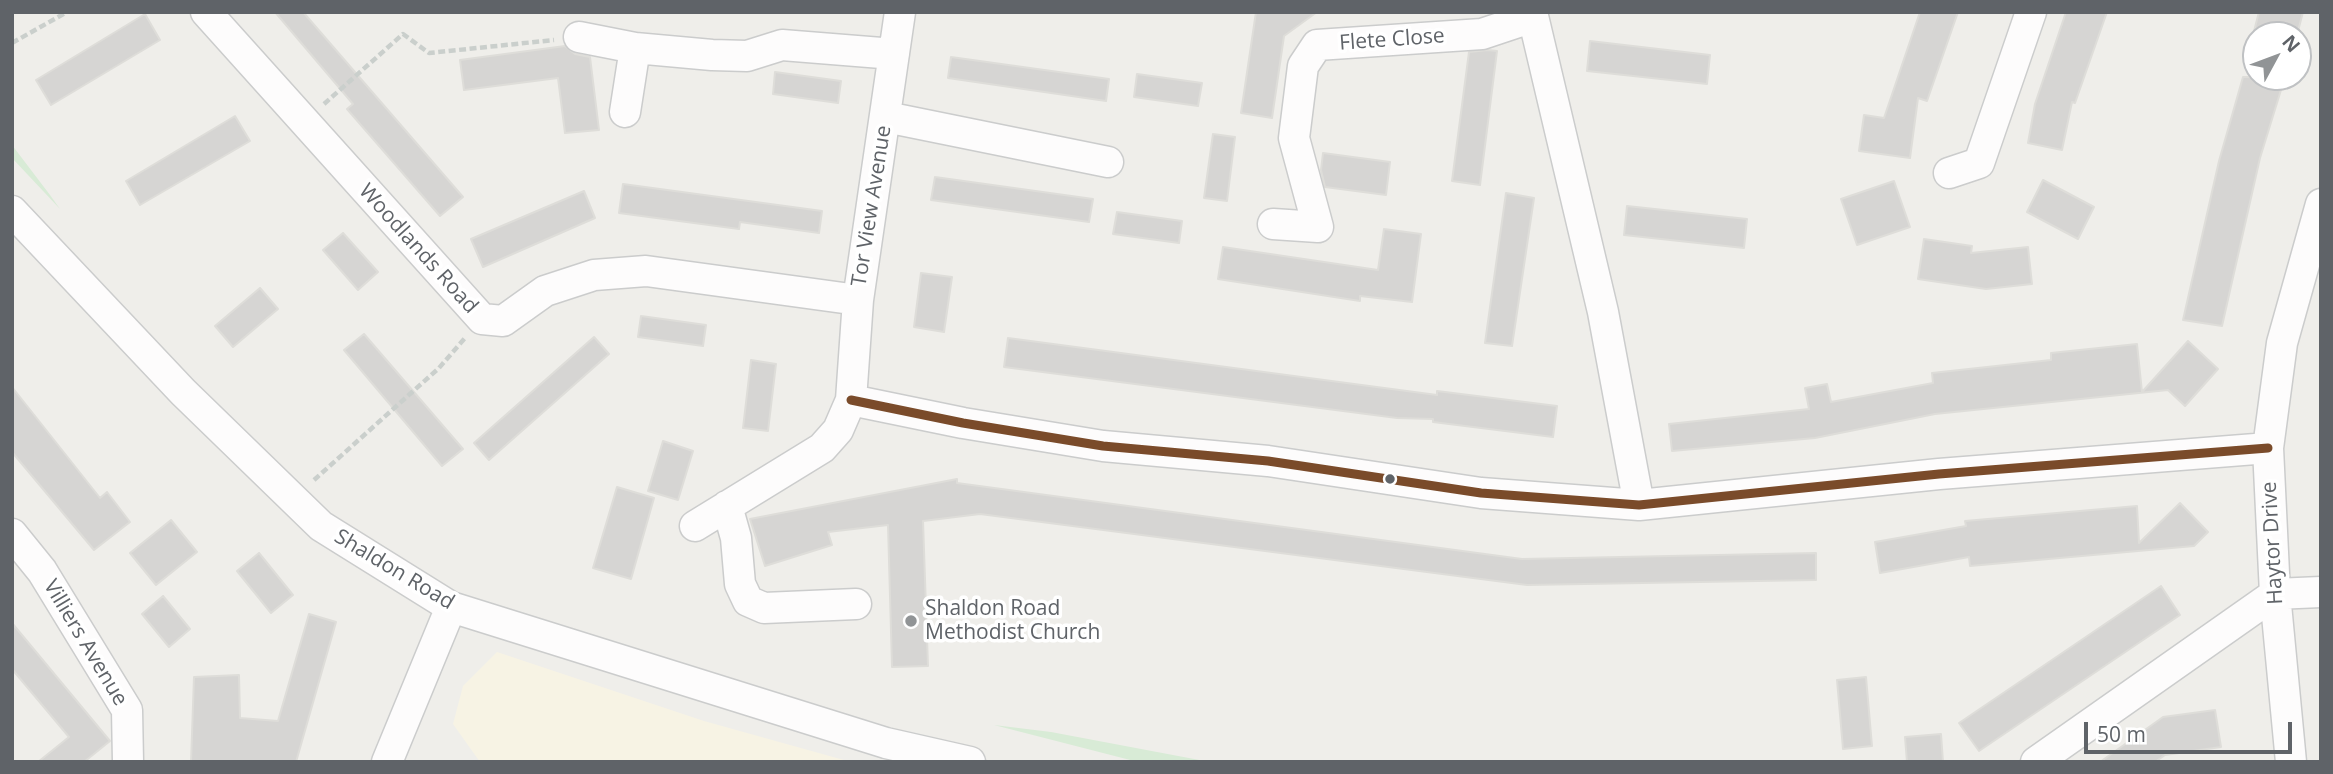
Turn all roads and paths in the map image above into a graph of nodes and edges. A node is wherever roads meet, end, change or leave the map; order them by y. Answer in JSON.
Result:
{"nodes":[{"id":1,"x":67,"y":12,"type":"edge"},
{"id":2,"x":206,"y":12,"type":"edge"},
{"id":3,"x":900,"y":12,"type":"edge"},
{"id":4,"x":2031,"y":12,"type":"edge"},
{"id":5,"x":1532,"y":15,"type":"edge"},
{"id":6,"x":579,"y":37,"type":"joint"},
{"id":7,"x":12,"y":43,"type":"edge"},
{"id":8,"x":635,"y":48,"type":"junction"},
{"id":9,"x":894,"y":54,"type":"junction"},
{"id":10,"x":625,"y":112,"type":"dead end"},
{"id":11,"x":886,"y":117,"type":"junction"},
{"id":12,"x":304,"y":121,"type":"junction"},
{"id":13,"x":1108,"y":162,"type":"dead end"},
{"id":14,"x":1949,"y":173,"type":"dead end"},
{"id":15,"x":2321,"y":204,"type":"edge"},
{"id":16,"x":12,"y":211,"type":"edge"},
{"id":17,"x":1273,"y":224,"type":"dead end"},
{"id":18,"x":858,"y":300,"type":"junction"},
{"id":19,"x":482,"y":319,"type":"junction"},
{"id":20,"x":851,"y":400,"type":"junction"},
{"id":21,"x":2268,"y":448,"type":"junction"},
{"id":22,"x":294,"y":500,"type":"junction"},
{"id":23,"x":1639,"y":505,"type":"junction"},
{"id":24,"x":727,"y":506,"type":"junction"},
{"id":25,"x":695,"y":526,"type":"dead end"},
{"id":26,"x":12,"y":534,"type":"edge"},
{"id":27,"x":2321,"y":592,"type":"edge"},
{"id":28,"x":2275,"y":594,"type":"junction"},
{"id":29,"x":856,"y":604,"type":"dead end"},
{"id":30,"x":451,"y":607,"type":"junction"},
{"id":31,"x":397,"y":757,"type":"edge"},
{"id":32,"x":128,"y":762,"type":"edge"},
{"id":33,"x":971,"y":762,"type":"edge"},
{"id":34,"x":2036,"y":762,"type":"edge"},
{"id":35,"x":2291,"y":762,"type":"edge"}],
"edges":[{"from":1,"to":7,"type":"path"},
{"from":2,"to":12,"type":"street","name":"Woodlands Road"},
{"from":3,"to":9,"type":"street","name":"Tor View Avenue"},
{"from":4,"to":14,"type":"street"},
{"from":5,"to":17,"type":"street","name":"Flete Close"},
{"from":5,"to":23,"type":"street"},
{"from":6,"to":8,"type":"street"},
{"from":6,"to":12,"type":"path"},
{"from":8,"to":9,"type":"street"},
{"from":8,"to":10,"type":"street"},
{"from":9,"to":11,"type":"street","name":"Tor View Avenue"},
{"from":11,"to":13,"type":"street"},
{"from":11,"to":18,"type":"street","name":"Tor View Avenue"},
{"from":12,"to":19,"type":"street","name":"Woodlands Road"},
{"from":15,"to":21,"type":"street","name":"Haytor Drive"},
{"from":16,"to":22,"type":"street","name":"Shaldon Road"},
{"from":18,"to":19,"type":"street","name":"Woodlands Road"},
{"from":18,"to":20,"type":"street","name":"Tor View Avenue"},
{"from":19,"to":22,"type":"path"},
{"from":20,"to":23,"type":"street"},
{"from":20,"to":24,"type":"street"},
{"from":21,"to":23,"type":"street"},
{"from":21,"to":28,"type":"street","name":"Haytor Drive"},
{"from":22,"to":30,"type":"street","name":"Shaldon Road"},
{"from":24,"to":25,"type":"street"},
{"from":24,"to":29,"type":"street"},
{"from":26,"to":32,"type":"street","name":"Villiers Avenue"},
{"from":27,"to":28,"type":"street"},
{"from":28,"to":34,"type":"street"},
{"from":28,"to":35,"type":"street","name":"Haytor Drive"},
{"from":30,"to":31,"type":"street"},
{"from":30,"to":33,"type":"street","name":"Shaldon Road"}]}
